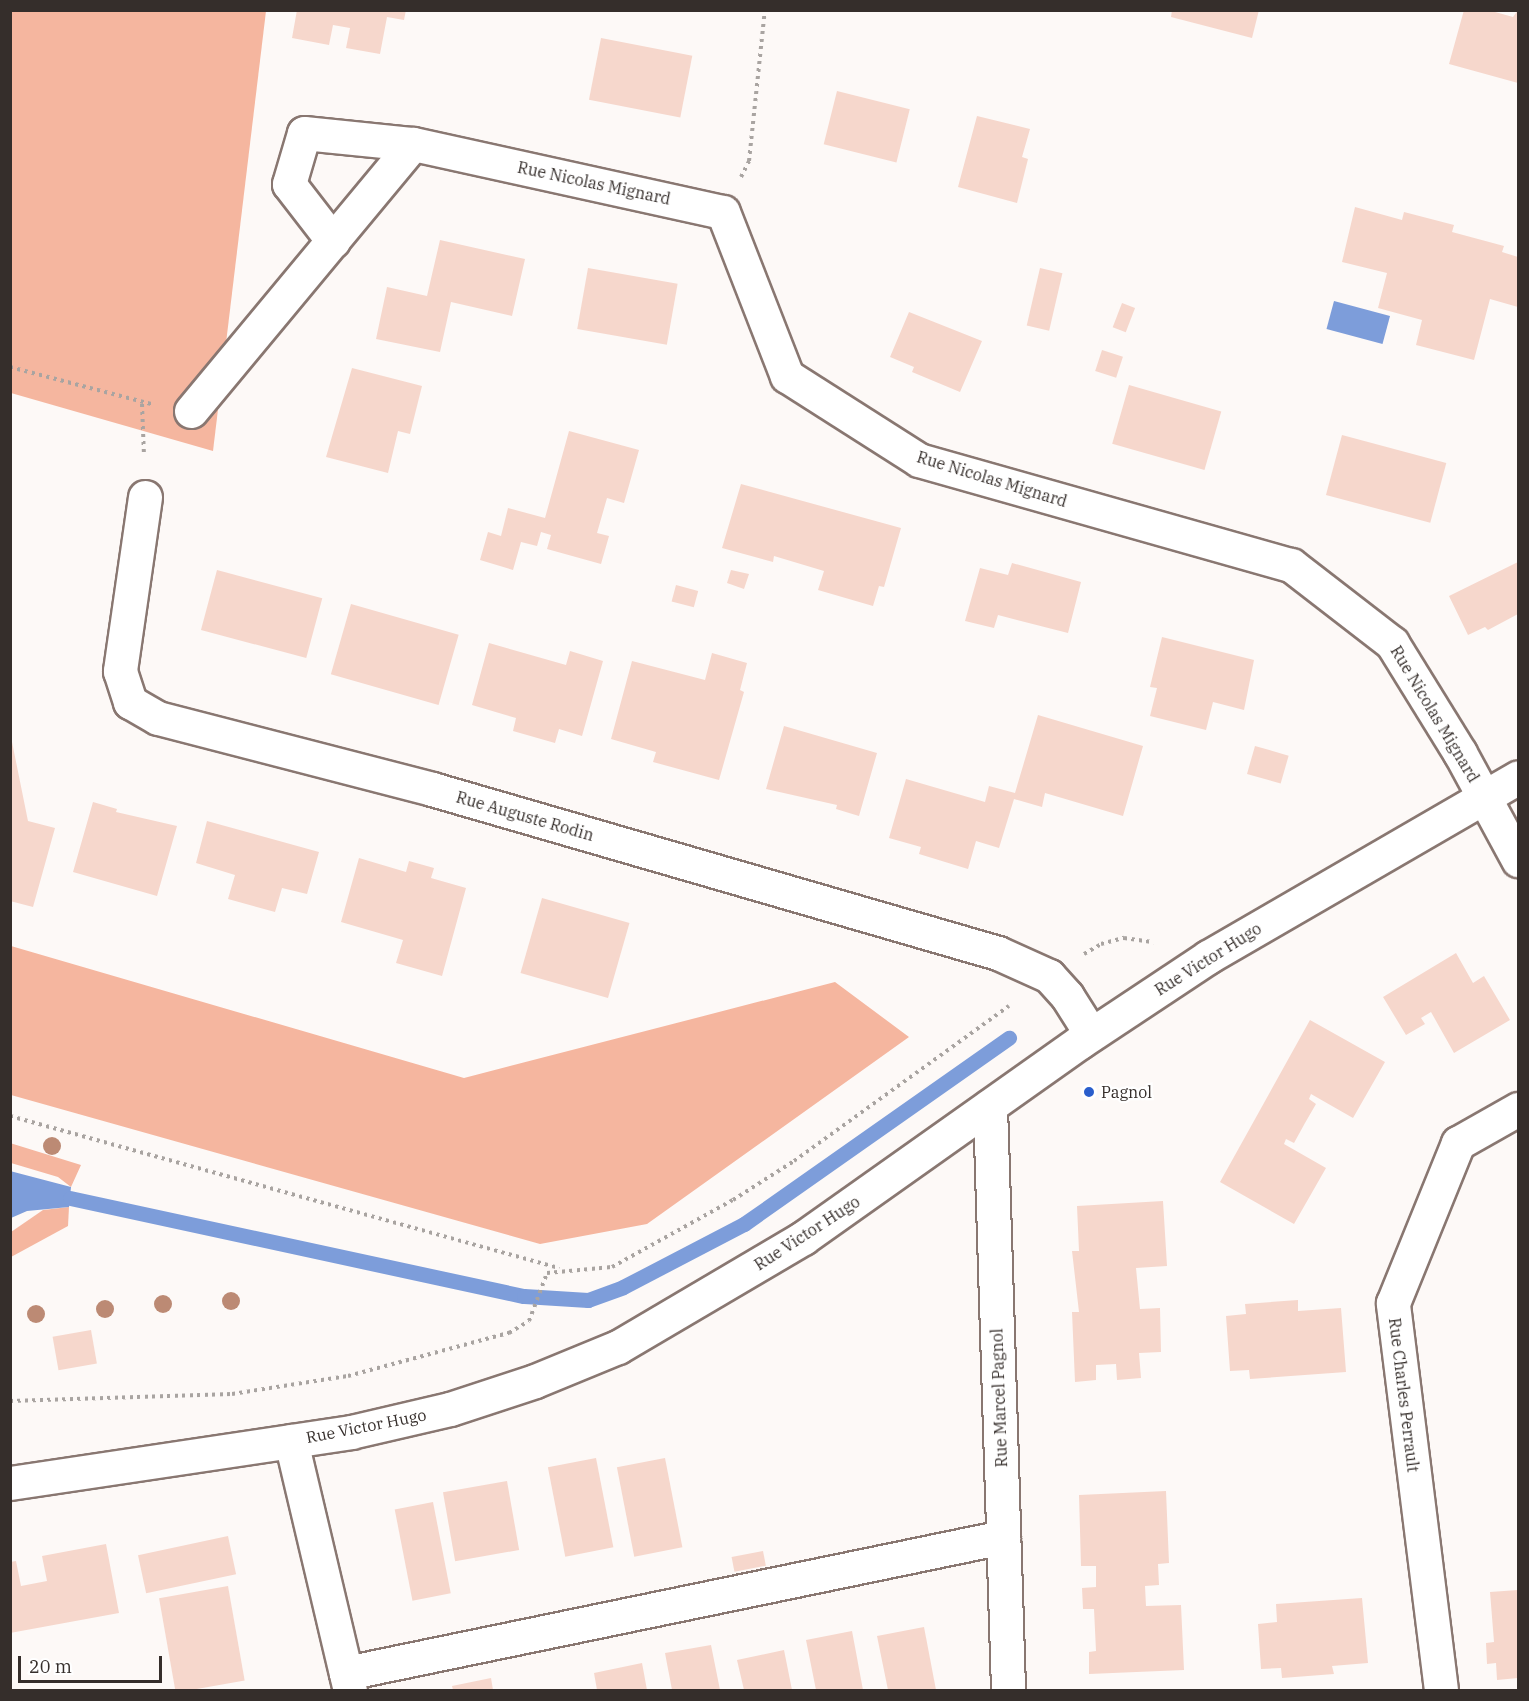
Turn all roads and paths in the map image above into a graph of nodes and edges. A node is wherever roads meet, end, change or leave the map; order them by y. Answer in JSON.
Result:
{"nodes":[{"id":1,"x":765,"y":10,"type":"edge"},
{"id":2,"x":413,"y":144,"type":"junction"},
{"id":3,"x":723,"y":212,"type":"junction"},
{"id":4,"x":333,"y":241,"type":"junction"},
{"id":5,"x":10,"y":367,"type":"edge"},
{"id":6,"x":142,"y":404,"type":"junction"},
{"id":7,"x":196,"y":406,"type":"joint"},
{"id":8,"x":145,"y":497,"type":"joint"},
{"id":9,"x":1518,"y":777,"type":"edge"},
{"id":10,"x":1484,"y":795,"type":"junction"},
{"id":11,"x":1518,"y":860,"type":"edge"},
{"id":12,"x":1158,"y":942,"type":"dead end"},
{"id":13,"x":1049,"y":976,"type":"junction"},
{"id":14,"x":1092,"y":1034,"type":"junction"},
{"id":15,"x":990,"y":1106,"type":"junction"},
{"id":16,"x":1518,"y":1109,"type":"edge"},
{"id":17,"x":10,"y":1116,"type":"edge"},
{"id":18,"x":562,"y":1269,"type":"junction"},
{"id":19,"x":10,"y":1401,"type":"edge"},
{"id":20,"x":291,"y":1441,"type":"junction"},
{"id":21,"x":10,"y":1483,"type":"edge"},
{"id":22,"x":1003,"y":1537,"type":"junction"},
{"id":23,"x":348,"y":1682,"type":"edge"},
{"id":24,"x":1008,"y":1690,"type":"edge"},
{"id":25,"x":1441,"y":1690,"type":"edge"}],
"edges":[{"from":1,"to":3,"type":"path"},
{"from":2,"to":3,"type":"street","name":"Rue Nicolas Mignard"},
{"from":2,"to":4,"type":"street"},
{"from":2,"to":4,"type":"street","name":"Rue Nicolas Mignard"},
{"from":3,"to":10,"type":"street","name":"Rue Nicolas Mignard"},
{"from":4,"to":7,"type":"street"},
{"from":5,"to":6,"type":"path"},
{"from":6,"to":7,"type":"path"},
{"from":6,"to":8,"type":"path"},
{"from":8,"to":13,"type":"street","name":"Rue Auguste Rodin"},
{"from":9,"to":10,"type":"street","name":"Rue Victor Hugo"},
{"from":10,"to":11,"type":"street"},
{"from":10,"to":14,"type":"street","name":"Rue Victor Hugo"},
{"from":12,"to":13,"type":"path"},
{"from":13,"to":14,"type":"street","name":"Rue Auguste Rodin"},
{"from":13,"to":18,"type":"path"},
{"from":14,"to":15,"type":"street","name":"Rue Victor Hugo"},
{"from":15,"to":20,"type":"street","name":"Rue Victor Hugo"},
{"from":15,"to":22,"type":"street","name":"Rue Marcel Pagnol"},
{"from":16,"to":25,"type":"street","name":"Rue Charles Perrault"},
{"from":17,"to":18,"type":"path"},
{"from":18,"to":19,"type":"path"},
{"from":20,"to":21,"type":"street","name":"Rue Victor Hugo"},
{"from":20,"to":23,"type":"street"},
{"from":22,"to":23,"type":"street"},
{"from":22,"to":24,"type":"street","name":"Rue Marcel Pagnol"}]}
